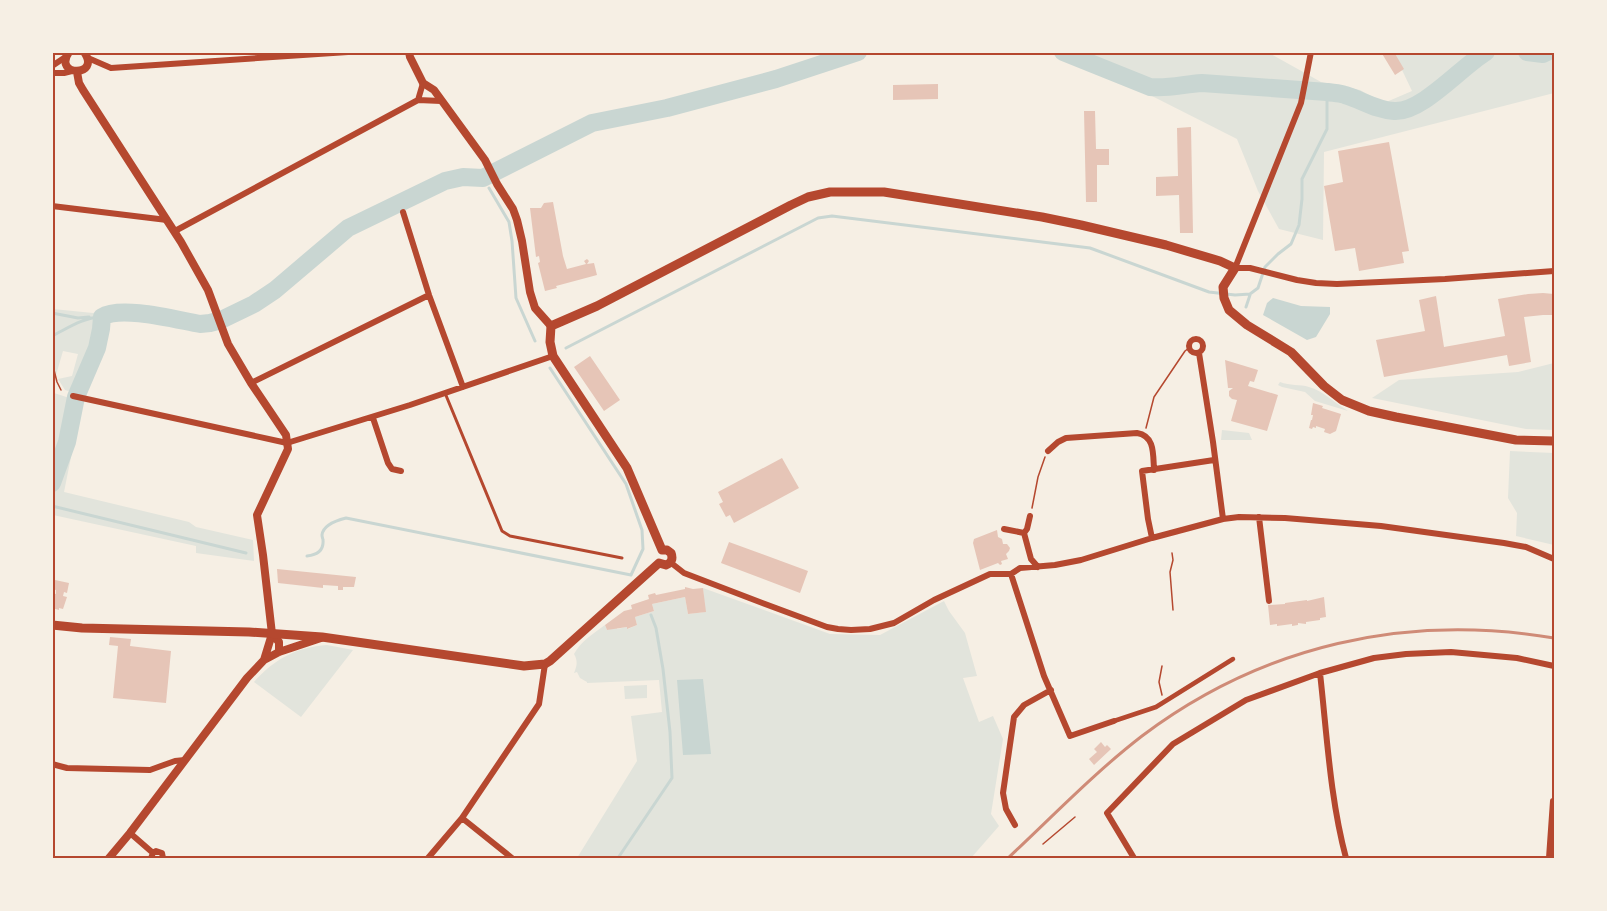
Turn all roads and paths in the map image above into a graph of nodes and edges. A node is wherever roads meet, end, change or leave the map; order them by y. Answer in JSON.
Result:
{"nodes":[{"id":1,"x":348,"y":52,"type":"edge"},
{"id":2,"x":409,"y":52,"type":"edge"},
{"id":3,"x":1311,"y":52,"type":"edge"},
{"id":4,"x":68,"y":54,"type":"edge"},
{"id":5,"x":88,"y":55,"type":"edge"},
{"id":6,"x":52,"y":66,"type":"edge"},
{"id":7,"x":74,"y":71,"type":"junction"},
{"id":8,"x":52,"y":73,"type":"edge"},
{"id":9,"x":423,"y":83,"type":"junction"},
{"id":10,"x":418,"y":100,"type":"junction"},
{"id":11,"x":441,"y":101,"type":"junction"},
{"id":12,"x":52,"y":206,"type":"edge"},
{"id":13,"x":403,"y":212,"type":"dead end"},
{"id":14,"x":167,"y":220,"type":"junction"},
{"id":15,"x":175,"y":231,"type":"junction"},
{"id":16,"x":1235,"y":268,"type":"junction"},
{"id":17,"x":1554,"y":271,"type":"edge"},
{"id":18,"x":429,"y":295,"type":"junction"},
{"id":19,"x":551,"y":326,"type":"junction"},
{"id":20,"x":1189,"y":348,"type":"junction"},
{"id":21,"x":1199,"y":353,"type":"junction"},
{"id":22,"x":553,"y":356,"type":"junction"},
{"id":23,"x":52,"y":362,"type":"edge"},
{"id":24,"x":251,"y":383,"type":"junction"},
{"id":25,"x":463,"y":387,"type":"junction"},
{"id":26,"x":61,"y":390,"type":"dead end"},
{"id":27,"x":446,"y":393,"type":"junction"},
{"id":28,"x":73,"y":396,"type":"dead end"},
{"id":29,"x":373,"y":418,"type":"junction"},
{"id":30,"x":1145,"y":434,"type":"junction"},
{"id":31,"x":1554,"y":441,"type":"edge"},
{"id":32,"x":287,"y":443,"type":"junction"},
{"id":33,"x":1048,"y":451,"type":"joint"},
{"id":34,"x":1214,"y":460,"type":"junction"},
{"id":35,"x":1154,"y":470,"type":"junction"},
{"id":36,"x":401,"y":471,"type":"dead end"},
{"id":37,"x":1030,"y":516,"type":"joint"},
{"id":38,"x":1259,"y":517,"type":"junction"},
{"id":39,"x":1220,"y":519,"type":"junction"},
{"id":40,"x":1004,"y":529,"type":"dead end"},
{"id":41,"x":1024,"y":533,"type":"junction"},
{"id":42,"x":1152,"y":538,"type":"junction"},
{"id":43,"x":662,"y":550,"type":"junction"},
{"id":44,"x":1172,"y":553,"type":"dead end"},
{"id":45,"x":622,"y":558,"type":"dead end"},
{"id":46,"x":1554,"y":558,"type":"edge"},
{"id":47,"x":670,"y":562,"type":"junction"},
{"id":48,"x":659,"y":563,"type":"junction"},
{"id":49,"x":1038,"y":567,"type":"junction"},
{"id":50,"x":1011,"y":574,"type":"junction"},
{"id":51,"x":1269,"y":601,"type":"dead end"},
{"id":52,"x":1173,"y":610,"type":"dead end"},
{"id":53,"x":52,"y":625,"type":"edge"},
{"id":54,"x":272,"y":634,"type":"junction"},
{"id":55,"x":322,"y":637,"type":"junction"},
{"id":56,"x":279,"y":652,"type":"junction"},
{"id":57,"x":1233,"y":659,"type":"dead end"},
{"id":58,"x":264,"y":660,"type":"junction"},
{"id":59,"x":545,"y":664,"type":"junction"},
{"id":60,"x":1162,"y":666,"type":"dead end"},
{"id":61,"x":1554,"y":666,"type":"edge"},
{"id":62,"x":1320,"y":673,"type":"junction"},
{"id":63,"x":1051,"y":690,"type":"junction"},
{"id":64,"x":1164,"y":702,"type":"junction"},
{"id":65,"x":1114,"y":721,"type":"joint"},
{"id":66,"x":185,"y":760,"type":"junction"},
{"id":67,"x":52,"y":764,"type":"edge"},
{"id":68,"x":1554,"y":801,"type":"edge"},
{"id":69,"x":1075,"y":817,"type":"dead end"},
{"id":70,"x":462,"y":818,"type":"junction"},
{"id":71,"x":1015,"y":825,"type":"dead end"},
{"id":72,"x":130,"y":833,"type":"junction"},
{"id":73,"x":1043,"y":844,"type":"dead end"},
{"id":74,"x":152,"y":856,"type":"edge"},
{"id":75,"x":109,"y":858,"type":"edge"},
{"id":76,"x":163,"y":858,"type":"edge"},
{"id":77,"x":428,"y":858,"type":"edge"},
{"id":78,"x":512,"y":858,"type":"edge"},
{"id":79,"x":1134,"y":858,"type":"edge"},
{"id":80,"x":1346,"y":858,"type":"edge"},
{"id":81,"x":1549,"y":858,"type":"edge"}],
"edges":[{"from":1,"to":5,"type":"street"},
{"from":2,"to":9,"type":"street"},
{"from":3,"to":16,"type":"street"},
{"from":4,"to":6,"type":"street"},
{"from":4,"to":7,"type":"street"},
{"from":5,"to":7,"type":"street"},
{"from":7,"to":8,"type":"street"},
{"from":7,"to":14,"type":"street"},
{"from":9,"to":10,"type":"street"},
{"from":9,"to":11,"type":"street"},
{"from":10,"to":11,"type":"street"},
{"from":10,"to":15,"type":"street"},
{"from":11,"to":19,"type":"street"},
{"from":12,"to":14,"type":"street"},
{"from":13,"to":18,"type":"street"},
{"from":14,"to":15,"type":"street"},
{"from":15,"to":24,"type":"street"},
{"from":16,"to":17,"type":"street"},
{"from":16,"to":19,"type":"main road"},
{"from":16,"to":31,"type":"main road"},
{"from":18,"to":24,"type":"street"},
{"from":18,"to":25,"type":"street"},
{"from":19,"to":22,"type":"main road"},
{"from":20,"to":21,"type":"street"},
{"from":20,"to":21,"type":"street"},
{"from":20,"to":30,"type":"path"},
{"from":21,"to":34,"type":"street"},
{"from":22,"to":25,"type":"street"},
{"from":22,"to":43,"type":"main road"},
{"from":23,"to":26,"type":"path"},
{"from":24,"to":32,"type":"street"},
{"from":25,"to":27,"type":"street"},
{"from":27,"to":29,"type":"street"},
{"from":27,"to":45,"type":"lane"},
{"from":28,"to":32,"type":"street"},
{"from":29,"to":32,"type":"street"},
{"from":29,"to":36,"type":"street"},
{"from":30,"to":33,"type":"street"},
{"from":30,"to":35,"type":"street"},
{"from":32,"to":54,"type":"street"},
{"from":33,"to":37,"type":"path"},
{"from":34,"to":35,"type":"street"},
{"from":34,"to":39,"type":"street"},
{"from":35,"to":42,"type":"street"},
{"from":37,"to":41,"type":"street"},
{"from":38,"to":39,"type":"street"},
{"from":38,"to":46,"type":"street"},
{"from":38,"to":51,"type":"street"},
{"from":39,"to":42,"type":"street"},
{"from":40,"to":41,"type":"street"},
{"from":41,"to":49,"type":"street"},
{"from":42,"to":49,"type":"street"},
{"from":43,"to":47,"type":"main road"},
{"from":43,"to":48,"type":"main road"},
{"from":44,"to":52,"type":"path"},
{"from":47,"to":48,"type":"main road"},
{"from":47,"to":50,"type":"street"},
{"from":48,"to":59,"type":"main road"},
{"from":49,"to":50,"type":"street"},
{"from":50,"to":63,"type":"street"},
{"from":53,"to":54,"type":"main road"},
{"from":54,"to":55,"type":"main road"},
{"from":54,"to":56,"type":"street"},
{"from":54,"to":58,"type":"street"},
{"from":55,"to":56,"type":"street"},
{"from":55,"to":59,"type":"main road"},
{"from":56,"to":58,"type":"street"},
{"from":57,"to":64,"type":"street"},
{"from":58,"to":66,"type":"street"},
{"from":59,"to":70,"type":"street"},
{"from":60,"to":64,"type":"path"},
{"from":61,"to":62,"type":"street"},
{"from":62,"to":79,"type":"street"},
{"from":62,"to":80,"type":"street"},
{"from":63,"to":65,"type":"street"},
{"from":63,"to":71,"type":"street"},
{"from":64,"to":65,"type":"street"},
{"from":66,"to":67,"type":"street"},
{"from":66,"to":72,"type":"street"},
{"from":68,"to":81,"type":"street"},
{"from":69,"to":73,"type":"path"},
{"from":70,"to":77,"type":"street"},
{"from":70,"to":78,"type":"street"},
{"from":72,"to":74,"type":"street"},
{"from":72,"to":75,"type":"street"},
{"from":74,"to":76,"type":"street"}]}
